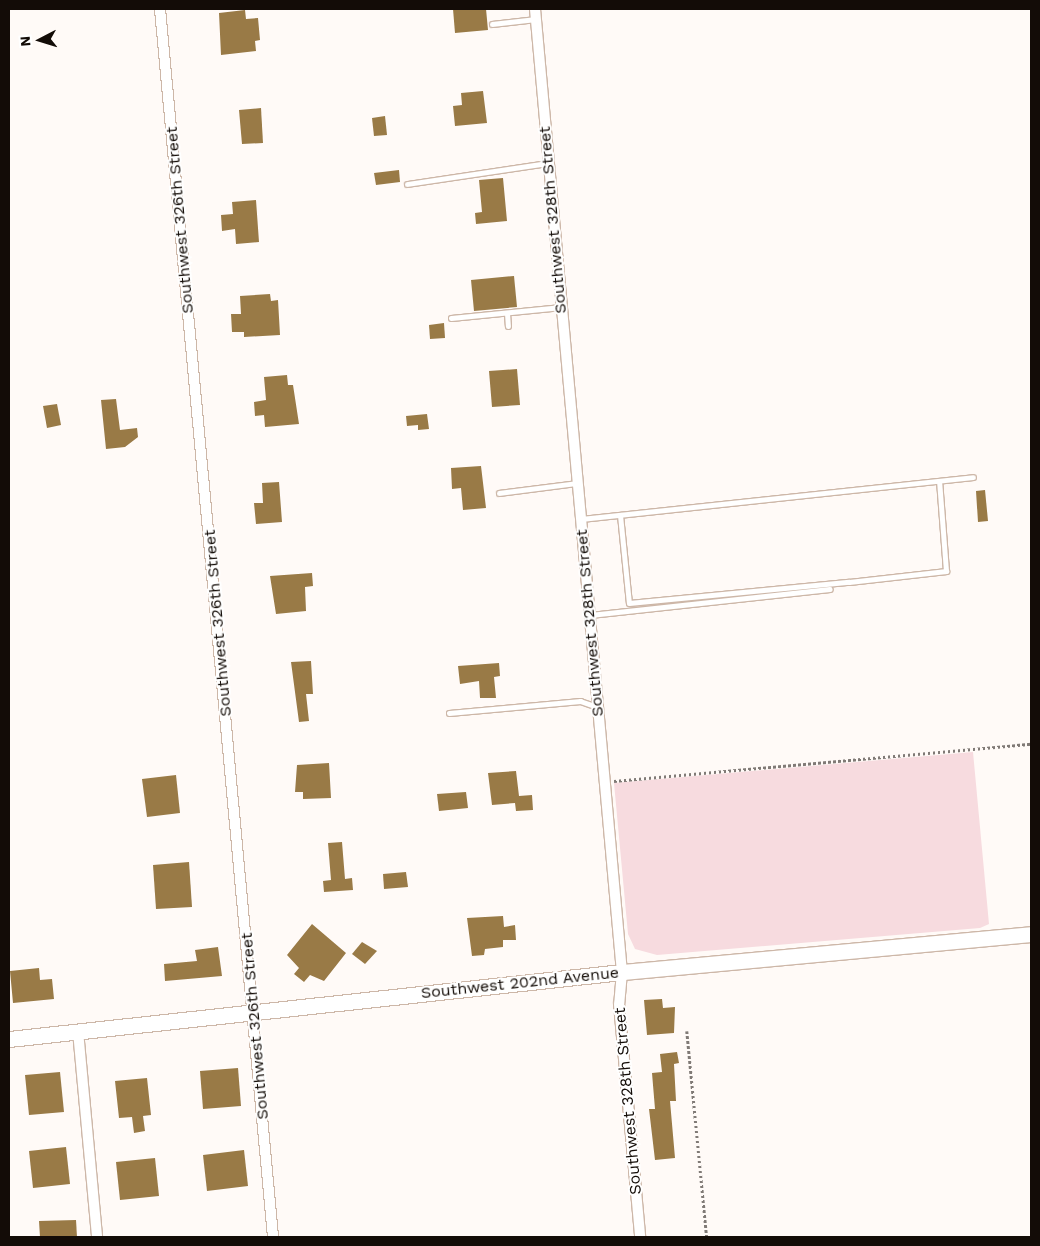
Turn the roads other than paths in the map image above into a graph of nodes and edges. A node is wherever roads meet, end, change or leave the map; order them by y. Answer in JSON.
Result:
{"nodes":[{"id":1,"x":160,"y":9,"type":"edge"},
{"id":2,"x":535,"y":14,"type":"edge"},
{"id":3,"x":492,"y":24,"type":"dead end"},
{"id":4,"x":548,"y":163,"type":"junction"},
{"id":5,"x":407,"y":184,"type":"dead end"},
{"id":6,"x":561,"y":307,"type":"junction"},
{"id":7,"x":507,"y":313,"type":"junction"},
{"id":8,"x":451,"y":318,"type":"dead end"},
{"id":9,"x":508,"y":326,"type":"dead end"},
{"id":10,"x":973,"y":477,"type":"dead end"},
{"id":11,"x":939,"y":481,"type":"junction"},
{"id":12,"x":577,"y":483,"type":"junction"},
{"id":13,"x":499,"y":493,"type":"dead end"},
{"id":14,"x":620,"y":515,"type":"junction"},
{"id":15,"x":581,"y":520,"type":"junction"},
{"id":16,"x":830,"y":589,"type":"dead end"},
{"id":17,"x":590,"y":615,"type":"junction"},
{"id":18,"x":598,"y":707,"type":"junction"},
{"id":19,"x":449,"y":713,"type":"dead end"},
{"id":20,"x":1031,"y":934,"type":"edge"},
{"id":21,"x":622,"y":972,"type":"junction"},
{"id":22,"x":254,"y":1013,"type":"junction"},
{"id":23,"x":78,"y":1031,"type":"junction"},
{"id":24,"x":9,"y":1039,"type":"edge"},
{"id":25,"x":97,"y":1237,"type":"edge"},
{"id":26,"x":273,"y":1237,"type":"edge"},
{"id":27,"x":640,"y":1237,"type":"edge"}],
"edges":[{"from":1,"to":22,"type":"street","name":"Southwest 326th Street"},
{"from":2,"to":3,"type":"lane"},
{"from":2,"to":4,"type":"street","name":"Southwest 328th Street"},
{"from":4,"to":5,"type":"lane"},
{"from":4,"to":6,"type":"street","name":"Southwest 328th Street"},
{"from":6,"to":7,"type":"lane"},
{"from":6,"to":12,"type":"street","name":"Southwest 328th Street"},
{"from":7,"to":8,"type":"lane"},
{"from":7,"to":9,"type":"lane"},
{"from":10,"to":11,"type":"lane"},
{"from":11,"to":14,"type":"lane"},
{"from":11,"to":14,"type":"lane"},
{"from":12,"to":13,"type":"lane"},
{"from":12,"to":15,"type":"street","name":"Southwest 328th Street"},
{"from":14,"to":15,"type":"lane"},
{"from":15,"to":17,"type":"street","name":"Southwest 328th Street"},
{"from":16,"to":17,"type":"lane"},
{"from":17,"to":18,"type":"street","name":"Southwest 328th Street"},
{"from":18,"to":19,"type":"lane"},
{"from":18,"to":21,"type":"street","name":"Southwest 328th Street"},
{"from":20,"to":21,"type":"street","name":"Southwest 202nd Avenue"},
{"from":21,"to":22,"type":"street","name":"Southwest 202nd Avenue"},
{"from":21,"to":27,"type":"street","name":"Southwest 328th Street"},
{"from":22,"to":23,"type":"street","name":"Southwest 202nd Avenue"},
{"from":22,"to":26,"type":"street","name":"Southwest 326th Street"},
{"from":23,"to":24,"type":"street","name":"Southwest 202nd Avenue"},
{"from":23,"to":25,"type":"street"}]}
